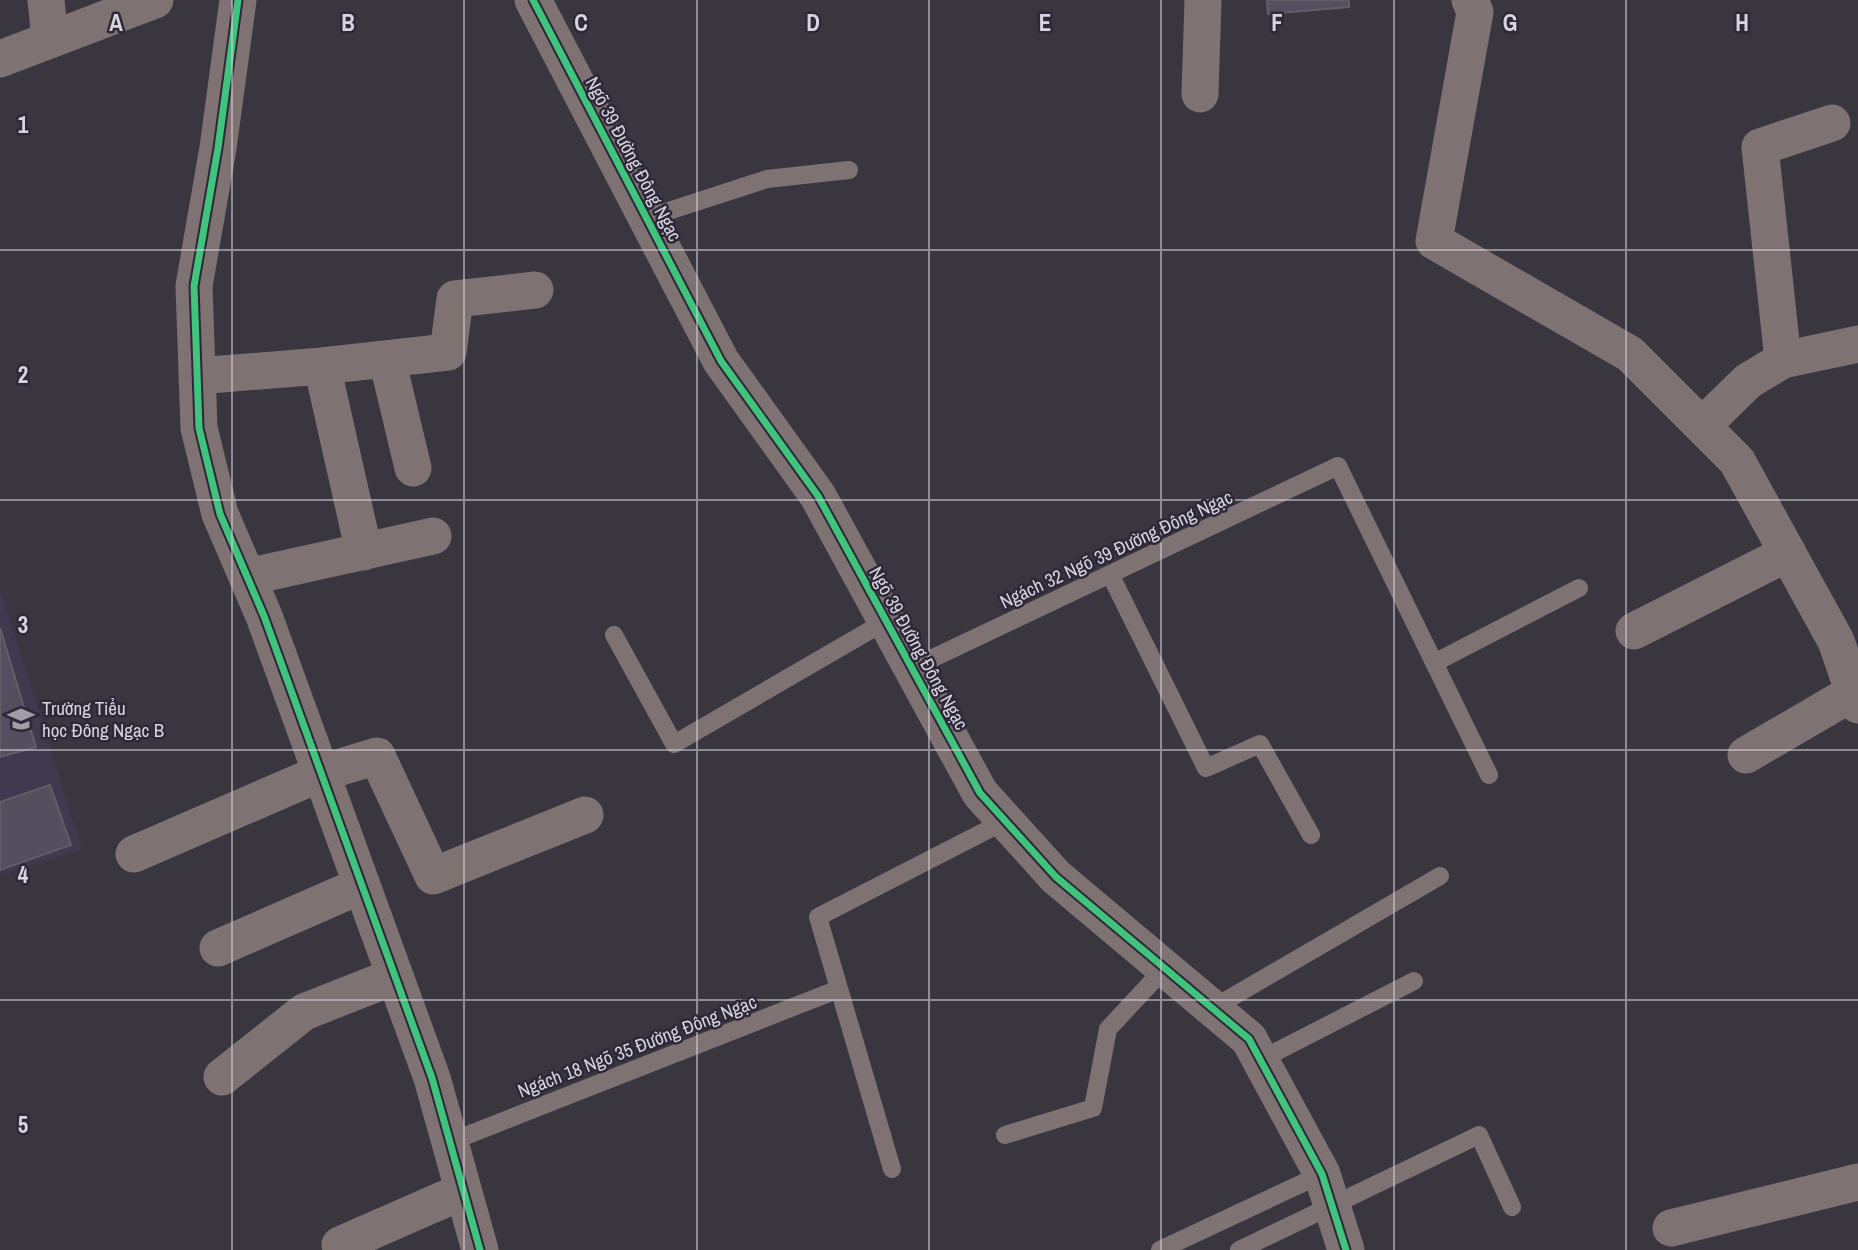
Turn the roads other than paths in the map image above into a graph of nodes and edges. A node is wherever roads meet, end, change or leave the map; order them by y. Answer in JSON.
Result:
{"nodes":[{"id":1,"x":46,"y":0,"type":"edge"},
{"id":2,"x":155,"y":0,"type":"edge"},
{"id":3,"x":238,"y":0,"type":"edge"},
{"id":4,"x":533,"y":0,"type":"edge"},
{"id":5,"x":1203,"y":0,"type":"edge"},
{"id":6,"x":1470,"y":0,"type":"edge"},
{"id":7,"x":50,"y":40,"type":"junction"},
{"id":8,"x":0,"y":60,"type":"edge"},
{"id":9,"x":1200,"y":94,"type":"dead end"},
{"id":10,"x":1832,"y":123,"type":"dead end"},
{"id":11,"x":849,"y":170,"type":"dead end"},
{"id":12,"x":647,"y":218,"type":"junction"},
{"id":13,"x":535,"y":290,"type":"dead end"},
{"id":14,"x":1858,"y":344,"type":"edge"},
{"id":15,"x":387,"y":359,"type":"junction"},
{"id":16,"x":1783,"y":360,"type":"junction"},
{"id":17,"x":322,"y":366,"type":"junction"},
{"id":18,"x":197,"y":376,"type":"junction"},
{"id":19,"x":1702,"y":426,"type":"junction"},
{"id":20,"x":414,"y":468,"type":"dead end"},
{"id":21,"x":433,"y":536,"type":"dead end"},
{"id":22,"x":364,"y":552,"type":"junction"},
{"id":23,"x":1788,"y":554,"type":"junction"},
{"id":24,"x":1111,"y":576,"type":"junction"},
{"id":25,"x":247,"y":577,"type":"junction"},
{"id":26,"x":1579,"y":588,"type":"dead end"},
{"id":27,"x":886,"y":621,"type":"junction"},
{"id":28,"x":1634,"y":631,"type":"dead end"},
{"id":29,"x":614,"y":635,"type":"dead end"},
{"id":30,"x":1434,"y":663,"type":"junction"},
{"id":31,"x":912,"y":668,"type":"junction"},
{"id":32,"x":1856,"y":699,"type":"edge"},
{"id":33,"x":1746,"y":755,"type":"dead end"},
{"id":34,"x":321,"y":773,"type":"junction"},
{"id":35,"x":1489,"y":775,"type":"dead end"},
{"id":36,"x":585,"y":815,"type":"dead end"},
{"id":37,"x":1005,"y":821,"type":"junction"},
{"id":38,"x":1311,"y":835,"type":"dead end"},
{"id":39,"x":134,"y":854,"type":"dead end"},
{"id":40,"x":1440,"y":876,"type":"dead end"},
{"id":41,"x":362,"y":885,"type":"junction"},
{"id":42,"x":218,"y":948,"type":"dead end"},
{"id":43,"x":1165,"y":968,"type":"junction"},
{"id":44,"x":395,"y":976,"type":"junction"},
{"id":45,"x":1414,"y":981,"type":"dead end"},
{"id":46,"x":839,"y":989,"type":"junction"},
{"id":47,"x":1213,"y":1008,"type":"junction"},
{"id":48,"x":1260,"y":1060,"type":"junction"},
{"id":49,"x":222,"y":1077,"type":"dead end"},
{"id":50,"x":1005,"y":1135,"type":"dead end"},
{"id":51,"x":450,"y":1142,"type":"junction"},
{"id":52,"x":892,"y":1170,"type":"dead end"},
{"id":53,"x":1858,"y":1182,"type":"edge"},
{"id":54,"x":1327,"y":1190,"type":"junction"},
{"id":55,"x":463,"y":1191,"type":"junction"},
{"id":56,"x":1512,"y":1207,"type":"dead end"},
{"id":57,"x":1671,"y":1228,"type":"dead end"},
{"id":58,"x":340,"y":1245,"type":"dead end"},
{"id":59,"x":480,"y":1250,"type":"edge"},
{"id":60,"x":1160,"y":1250,"type":"edge"},
{"id":61,"x":1239,"y":1250,"type":"edge"},
{"id":62,"x":1346,"y":1250,"type":"edge"}],
"edges":[{"from":1,"to":7,"type":"street"},
{"from":2,"to":7,"type":"street"},
{"from":3,"to":18,"type":"street"},
{"from":4,"to":12,"type":"street","name":"Ngõ 39 Đường Đông Ngạc"},
{"from":5,"to":9,"type":"street"},
{"from":6,"to":19,"type":"street"},
{"from":7,"to":8,"type":"street"},
{"from":10,"to":16,"type":"street"},
{"from":11,"to":12,"type":"lane"},
{"from":12,"to":27,"type":"street","name":"Ngõ 39 Đường Đông Ngạc"},
{"from":13,"to":15,"type":"street"},
{"from":14,"to":16,"type":"street"},
{"from":15,"to":17,"type":"street"},
{"from":15,"to":20,"type":"street"},
{"from":16,"to":19,"type":"street"},
{"from":17,"to":18,"type":"street"},
{"from":17,"to":22,"type":"street"},
{"from":18,"to":25,"type":"street"},
{"from":19,"to":23,"type":"street"},
{"from":21,"to":22,"type":"street"},
{"from":22,"to":25,"type":"street"},
{"from":23,"to":28,"type":"street"},
{"from":23,"to":32,"type":"street"},
{"from":24,"to":30,"type":"lane","name":"Ngách 32 Ngõ 39 Đường Đông Ngạc"},
{"from":24,"to":31,"type":"lane","name":"Ngách 32 Ngõ 39 Đường Đông Ngạc"},
{"from":24,"to":38,"type":"lane"},
{"from":25,"to":34,"type":"street"},
{"from":26,"to":30,"type":"lane"},
{"from":27,"to":29,"type":"lane"},
{"from":27,"to":31,"type":"street","name":"Ngõ 39 Đường Đông Ngạc"},
{"from":30,"to":35,"type":"lane"},
{"from":31,"to":37,"type":"street","name":"Ngõ 39 Đường Đông Ngạc"},
{"from":32,"to":33,"type":"street"},
{"from":34,"to":36,"type":"street"},
{"from":34,"to":39,"type":"street"},
{"from":34,"to":41,"type":"street"},
{"from":37,"to":43,"type":"street","name":"Ngõ 39 Đường Đông Ngạc"},
{"from":37,"to":46,"type":"lane"},
{"from":40,"to":47,"type":"lane"},
{"from":41,"to":42,"type":"street"},
{"from":41,"to":44,"type":"street"},
{"from":43,"to":47,"type":"street","name":"Ngõ 39 Đường Đông Ngạc"},
{"from":43,"to":50,"type":"lane"},
{"from":44,"to":49,"type":"street"},
{"from":44,"to":51,"type":"street"},
{"from":45,"to":48,"type":"lane"},
{"from":46,"to":51,"type":"lane","name":"Ngách 18 Ngõ 35 Đường Đông Ngạc"},
{"from":46,"to":52,"type":"lane"},
{"from":47,"to":48,"type":"street","name":"Ngõ 39 Đường Đông Ngạc"},
{"from":48,"to":54,"type":"street","name":"Ngõ 39 Đường Đông Ngạc"},
{"from":51,"to":55,"type":"street"},
{"from":53,"to":57,"type":"street"},
{"from":54,"to":56,"type":"lane"},
{"from":54,"to":60,"type":"lane"},
{"from":54,"to":61,"type":"lane"},
{"from":54,"to":62,"type":"street","name":"Ngõ 39 Đường Đông Ngạc"},
{"from":55,"to":58,"type":"street"},
{"from":55,"to":59,"type":"street"}]}
